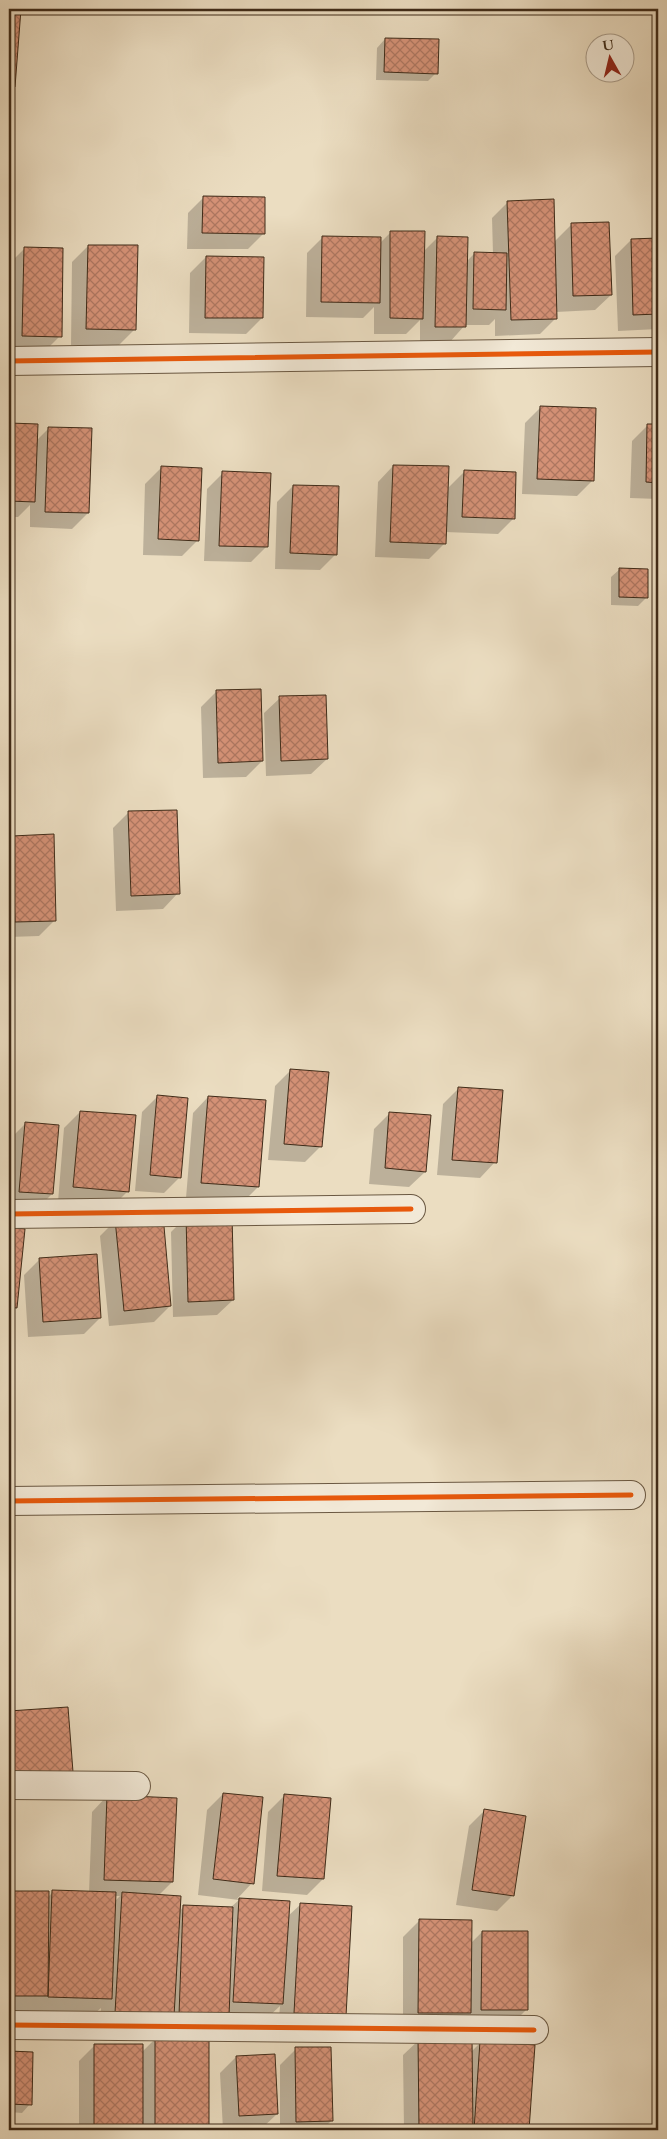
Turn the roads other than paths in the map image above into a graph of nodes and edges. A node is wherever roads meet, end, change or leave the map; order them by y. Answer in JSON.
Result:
{"nodes":[{"id":1,"x":658,"y":352,"type":"edge"},
{"id":2,"x":9,"y":361,"type":"edge"},
{"id":3,"x":411,"y":1209,"type":"dead end"},
{"id":4,"x":9,"y":1214,"type":"edge"},
{"id":5,"x":631,"y":1495,"type":"dead end"},
{"id":6,"x":9,"y":1500,"type":"edge"},
{"id":7,"x":9,"y":1785,"type":"edge"},
{"id":8,"x":136,"y":1786,"type":"dead end"},
{"id":9,"x":9,"y":2025,"type":"edge"},
{"id":10,"x":534,"y":2030,"type":"dead end"}],
"edges":[{"from":1,"to":2,"type":"street"},
{"from":3,"to":4,"type":"street"},
{"from":5,"to":6,"type":"street"},
{"from":7,"to":8,"type":"street"},
{"from":9,"to":10,"type":"street"}]}
